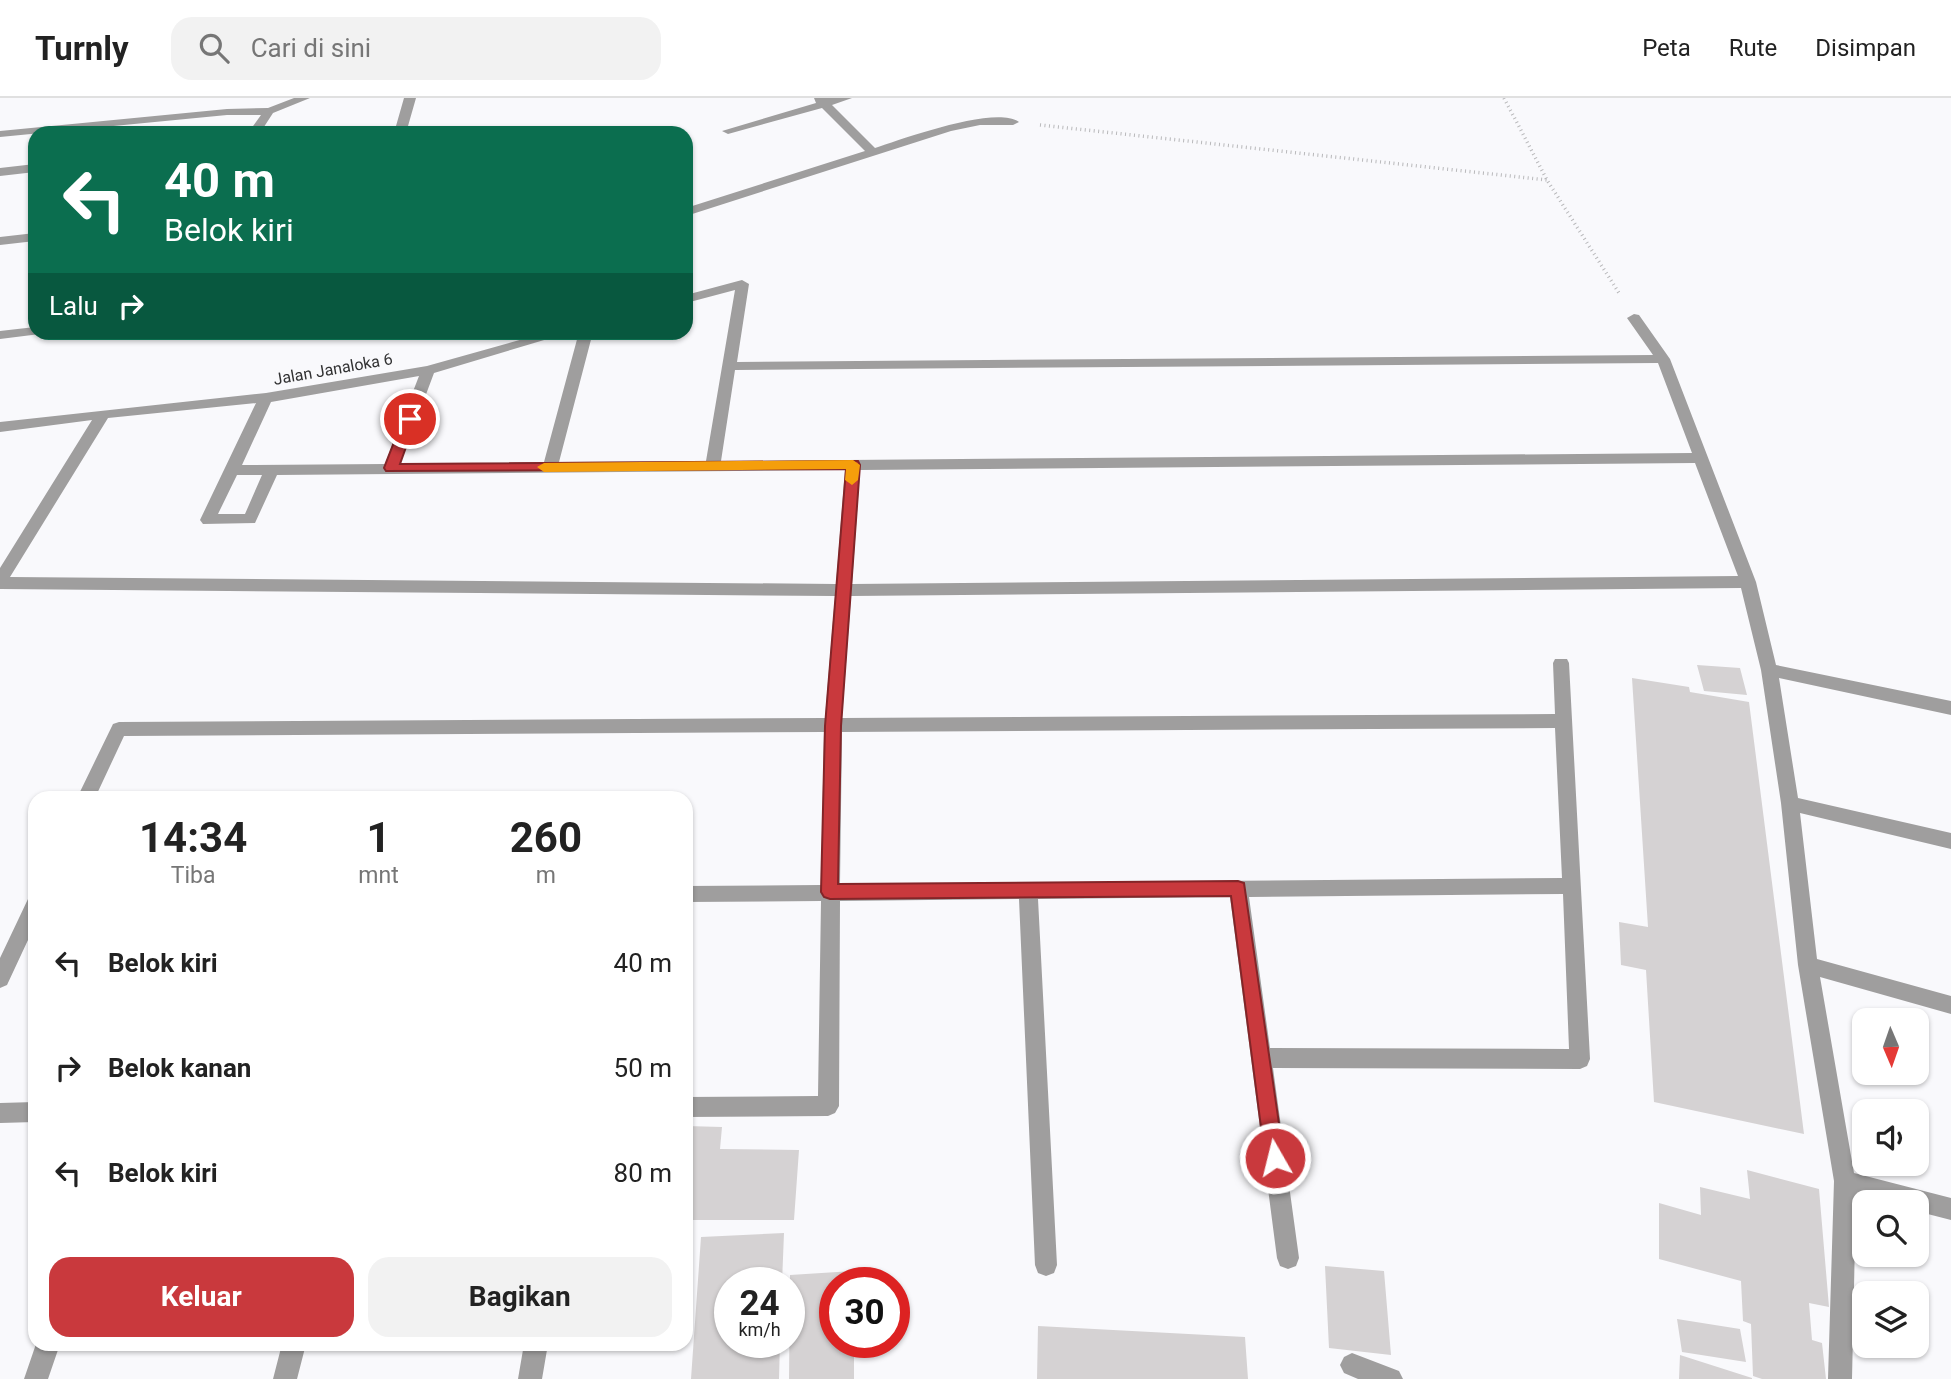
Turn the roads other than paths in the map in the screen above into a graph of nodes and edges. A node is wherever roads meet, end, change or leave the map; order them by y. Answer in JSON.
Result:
{"nodes":[{"id":1,"x":304,"y":98,"type":"edge"},
{"id":2,"x":410,"y":98,"type":"edge"},
{"id":3,"x":846,"y":98,"type":"edge"},
{"id":4,"x":821,"y":101,"type":"edge"},
{"id":5,"x":269,"y":111,"type":"junction"},
{"id":6,"x":1013,"y":122,"type":"road end"},
{"id":7,"x":83,"y":126,"type":"edge"},
{"id":8,"x":259,"y":126,"type":"edge"},
{"id":9,"x":402,"y":126,"type":"edge"},
{"id":10,"x":28,"y":131,"type":"edge"},
{"id":11,"x":728,"y":131,"type":"dead end"},
{"id":12,"x":0,"y":134,"type":"edge"},
{"id":13,"x":874,"y":153,"type":"junction"},
{"id":14,"x":28,"y":169,"type":"edge"},
{"id":15,"x":0,"y":172,"type":"edge"},
{"id":16,"x":693,"y":210,"type":"edge"},
{"id":17,"x":28,"y":238,"type":"edge"},
{"id":18,"x":0,"y":240,"type":"edge"},
{"id":19,"x":693,"y":297,"type":"edge"},
{"id":20,"x":1634,"y":318,"type":"road end"},
{"id":21,"x":28,"y":332,"type":"edge"},
{"id":22,"x":0,"y":335,"type":"edge"},
{"id":23,"x":536,"y":340,"type":"edge"},
{"id":24,"x":584,"y":340,"type":"edge"},
{"id":25,"x":1663,"y":359,"type":"junction"},
{"id":26,"x":728,"y":366,"type":"junction"},
{"id":27,"x":428,"y":370,"type":"junction"},
{"id":28,"x":266,"y":398,"type":"junction"},
{"id":29,"x":103,"y":414,"type":"junction"},
{"id":30,"x":0,"y":427,"type":"edge"},
{"id":31,"x":1700,"y":458,"type":"junction"},
{"id":32,"x":853,"y":465,"type":"junction"},
{"id":33,"x":713,"y":466,"type":"junction"},
{"id":34,"x":550,"y":467,"type":"junction"},
{"id":35,"x":391,"y":468,"type":"junction"},
{"id":36,"x":272,"y":469,"type":"junction"},
{"id":37,"x":232,"y":470,"type":"junction"},
{"id":38,"x":0,"y":582,"type":"edge"},
{"id":39,"x":1748,"y":582,"type":"junction"},
{"id":40,"x":845,"y":590,"type":"junction"},
{"id":41,"x":1560,"y":663,"type":"dead end"},
{"id":42,"x":1769,"y":670,"type":"junction"},
{"id":43,"x":1951,"y":709,"type":"edge"},
{"id":44,"x":1563,"y":721,"type":"junction"},
{"id":45,"x":833,"y":726,"type":"junction"},
{"id":46,"x":89,"y":791,"type":"edge"},
{"id":47,"x":1790,"y":803,"type":"junction"},
{"id":48,"x":1951,"y":841,"type":"edge"},
{"id":49,"x":1572,"y":886,"type":"junction"},
{"id":50,"x":1238,"y":888,"type":"junction"},
{"id":51,"x":1028,"y":890,"type":"junction"},
{"id":52,"x":830,"y":892,"type":"junction"},
{"id":53,"x":693,"y":894,"type":"edge"},
{"id":54,"x":28,"y":920,"type":"edge"},
{"id":55,"x":1808,"y":965,"type":"junction"},
{"id":56,"x":0,"y":979,"type":"edge"},
{"id":57,"x":1951,"y":1005,"type":"edge"},
{"id":58,"x":1261,"y":1058,"type":"junction"},
{"id":59,"x":693,"y":1107,"type":"edge"},
{"id":60,"x":28,"y":1112,"type":"edge"},
{"id":61,"x":0,"y":1113,"type":"edge"},
{"id":62,"x":1845,"y":1181,"type":"junction"},
{"id":63,"x":1951,"y":1209,"type":"edge"},
{"id":64,"x":1288,"y":1258,"type":"dead end"},
{"id":65,"x":1046,"y":1265,"type":"dead end"},
{"id":66,"x":46,"y":1351,"type":"edge"},
{"id":67,"x":292,"y":1351,"type":"edge"},
{"id":68,"x":535,"y":1351,"type":"edge"},
{"id":69,"x":1352,"y":1365,"type":"dead end"},
{"id":70,"x":36,"y":1379,"type":"edge"},
{"id":71,"x":285,"y":1379,"type":"edge"},
{"id":72,"x":530,"y":1379,"type":"edge"},
{"id":73,"x":1391,"y":1379,"type":"edge"},
{"id":74,"x":1840,"y":1379,"type":"edge"}],
"edges":[{"from":1,"to":5,"type":"street"},
{"from":2,"to":9,"type":"street"},
{"from":3,"to":4,"type":"street"},
{"from":4,"to":11,"type":"street"},
{"from":4,"to":13,"type":"street"},
{"from":5,"to":7,"type":"street"},
{"from":5,"to":8,"type":"street"},
{"from":6,"to":13,"type":"street"},
{"from":10,"to":12,"type":"street"},
{"from":13,"to":16,"type":"street"},
{"from":14,"to":15,"type":"street"},
{"from":17,"to":18,"type":"street"},
{"from":19,"to":26,"type":"street"},
{"from":20,"to":25,"type":"street"},
{"from":21,"to":22,"type":"street"},
{"from":23,"to":27,"type":"street","name":"Jalan Janaloka 6"},
{"from":24,"to":34,"type":"street"},
{"from":25,"to":26,"type":"street"},
{"from":25,"to":31,"type":"street"},
{"from":26,"to":33,"type":"street"},
{"from":27,"to":28,"type":"street","name":"Jalan Janaloka 6"},
{"from":27,"to":35,"type":"street"},
{"from":28,"to":29,"type":"street","name":"Jalan Janaloka 6"},
{"from":28,"to":37,"type":"street"},
{"from":29,"to":30,"type":"street","name":"Jalan Janaloka 6"},
{"from":29,"to":38,"type":"street"},
{"from":31,"to":32,"type":"street"},
{"from":31,"to":39,"type":"street"},
{"from":32,"to":33,"type":"street"},
{"from":32,"to":40,"type":"street"},
{"from":33,"to":34,"type":"street"},
{"from":34,"to":35,"type":"street"},
{"from":35,"to":36,"type":"street"},
{"from":36,"to":37,"type":"street"},
{"from":36,"to":37,"type":"street"},
{"from":38,"to":40,"type":"street"},
{"from":39,"to":40,"type":"street"},
{"from":39,"to":42,"type":"street"},
{"from":40,"to":45,"type":"street"},
{"from":41,"to":44,"type":"street"},
{"from":42,"to":43,"type":"street"},
{"from":42,"to":47,"type":"street"},
{"from":44,"to":45,"type":"street"},
{"from":44,"to":49,"type":"street"},
{"from":45,"to":46,"type":"street"},
{"from":45,"to":52,"type":"street"},
{"from":47,"to":48,"type":"street"},
{"from":47,"to":55,"type":"street"},
{"from":49,"to":50,"type":"street"},
{"from":49,"to":58,"type":"street"},
{"from":50,"to":51,"type":"street"},
{"from":50,"to":58,"type":"street"},
{"from":51,"to":52,"type":"street"},
{"from":51,"to":65,"type":"street"},
{"from":52,"to":53,"type":"street"},
{"from":52,"to":59,"type":"street"},
{"from":54,"to":56,"type":"street"},
{"from":55,"to":57,"type":"street"},
{"from":55,"to":62,"type":"street"},
{"from":58,"to":64,"type":"street"},
{"from":60,"to":61,"type":"street"},
{"from":62,"to":63,"type":"street"},
{"from":62,"to":74,"type":"street"},
{"from":66,"to":70,"type":"street"},
{"from":67,"to":71,"type":"street"},
{"from":68,"to":72,"type":"street"},
{"from":69,"to":73,"type":"street"}]}
